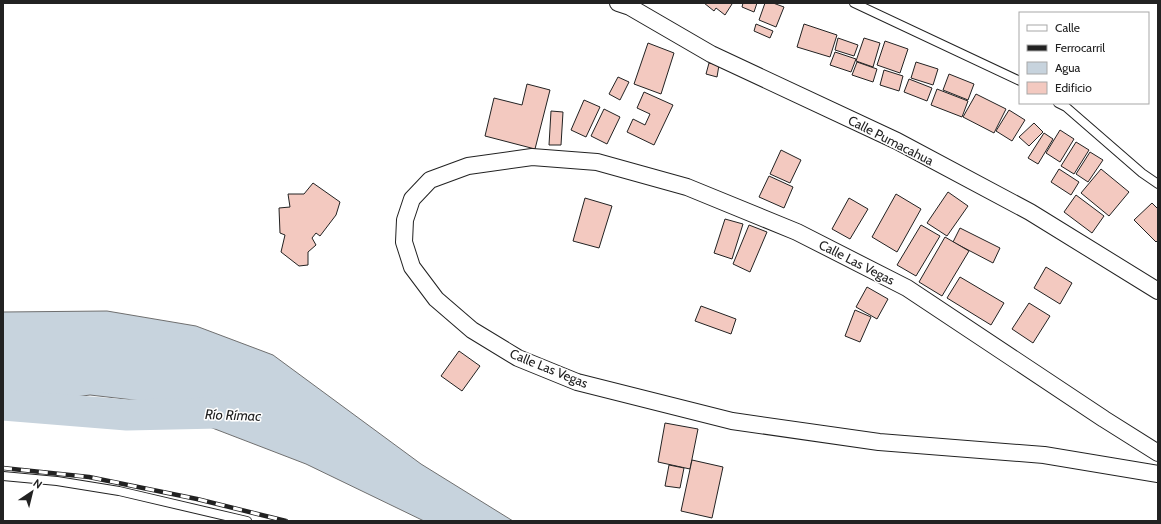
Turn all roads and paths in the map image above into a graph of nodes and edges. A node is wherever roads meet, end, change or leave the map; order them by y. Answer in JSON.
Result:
{"nodes":[{"id":1,"x":618,"y":3,"type":"edge"},
{"id":2,"x":854,"y":3,"type":"edge"},
{"id":3,"x":1019,"y":81,"type":"edge"},
{"id":4,"x":1060,"y":104,"type":"edge"},
{"id":5,"x":1158,"y":184,"type":"edge"},
{"id":6,"x":1158,"y":291,"type":"edge"},
{"id":7,"x":1158,"y":452,"type":"edge"},
{"id":8,"x":1158,"y":474,"type":"edge"},
{"id":9,"x":3,"y":476,"type":"edge"},
{"id":10,"x":247,"y":521,"type":"edge"}],
"edges":[{"from":1,"to":6,"type":"street","name":"Calle Pumacahua"},
{"from":2,"to":3,"type":"lane"},
{"from":4,"to":5,"type":"lane"},
{"from":7,"to":8,"type":"street","name":"Calle Las Vegas"},
{"from":9,"to":10,"type":"lane"}]}
